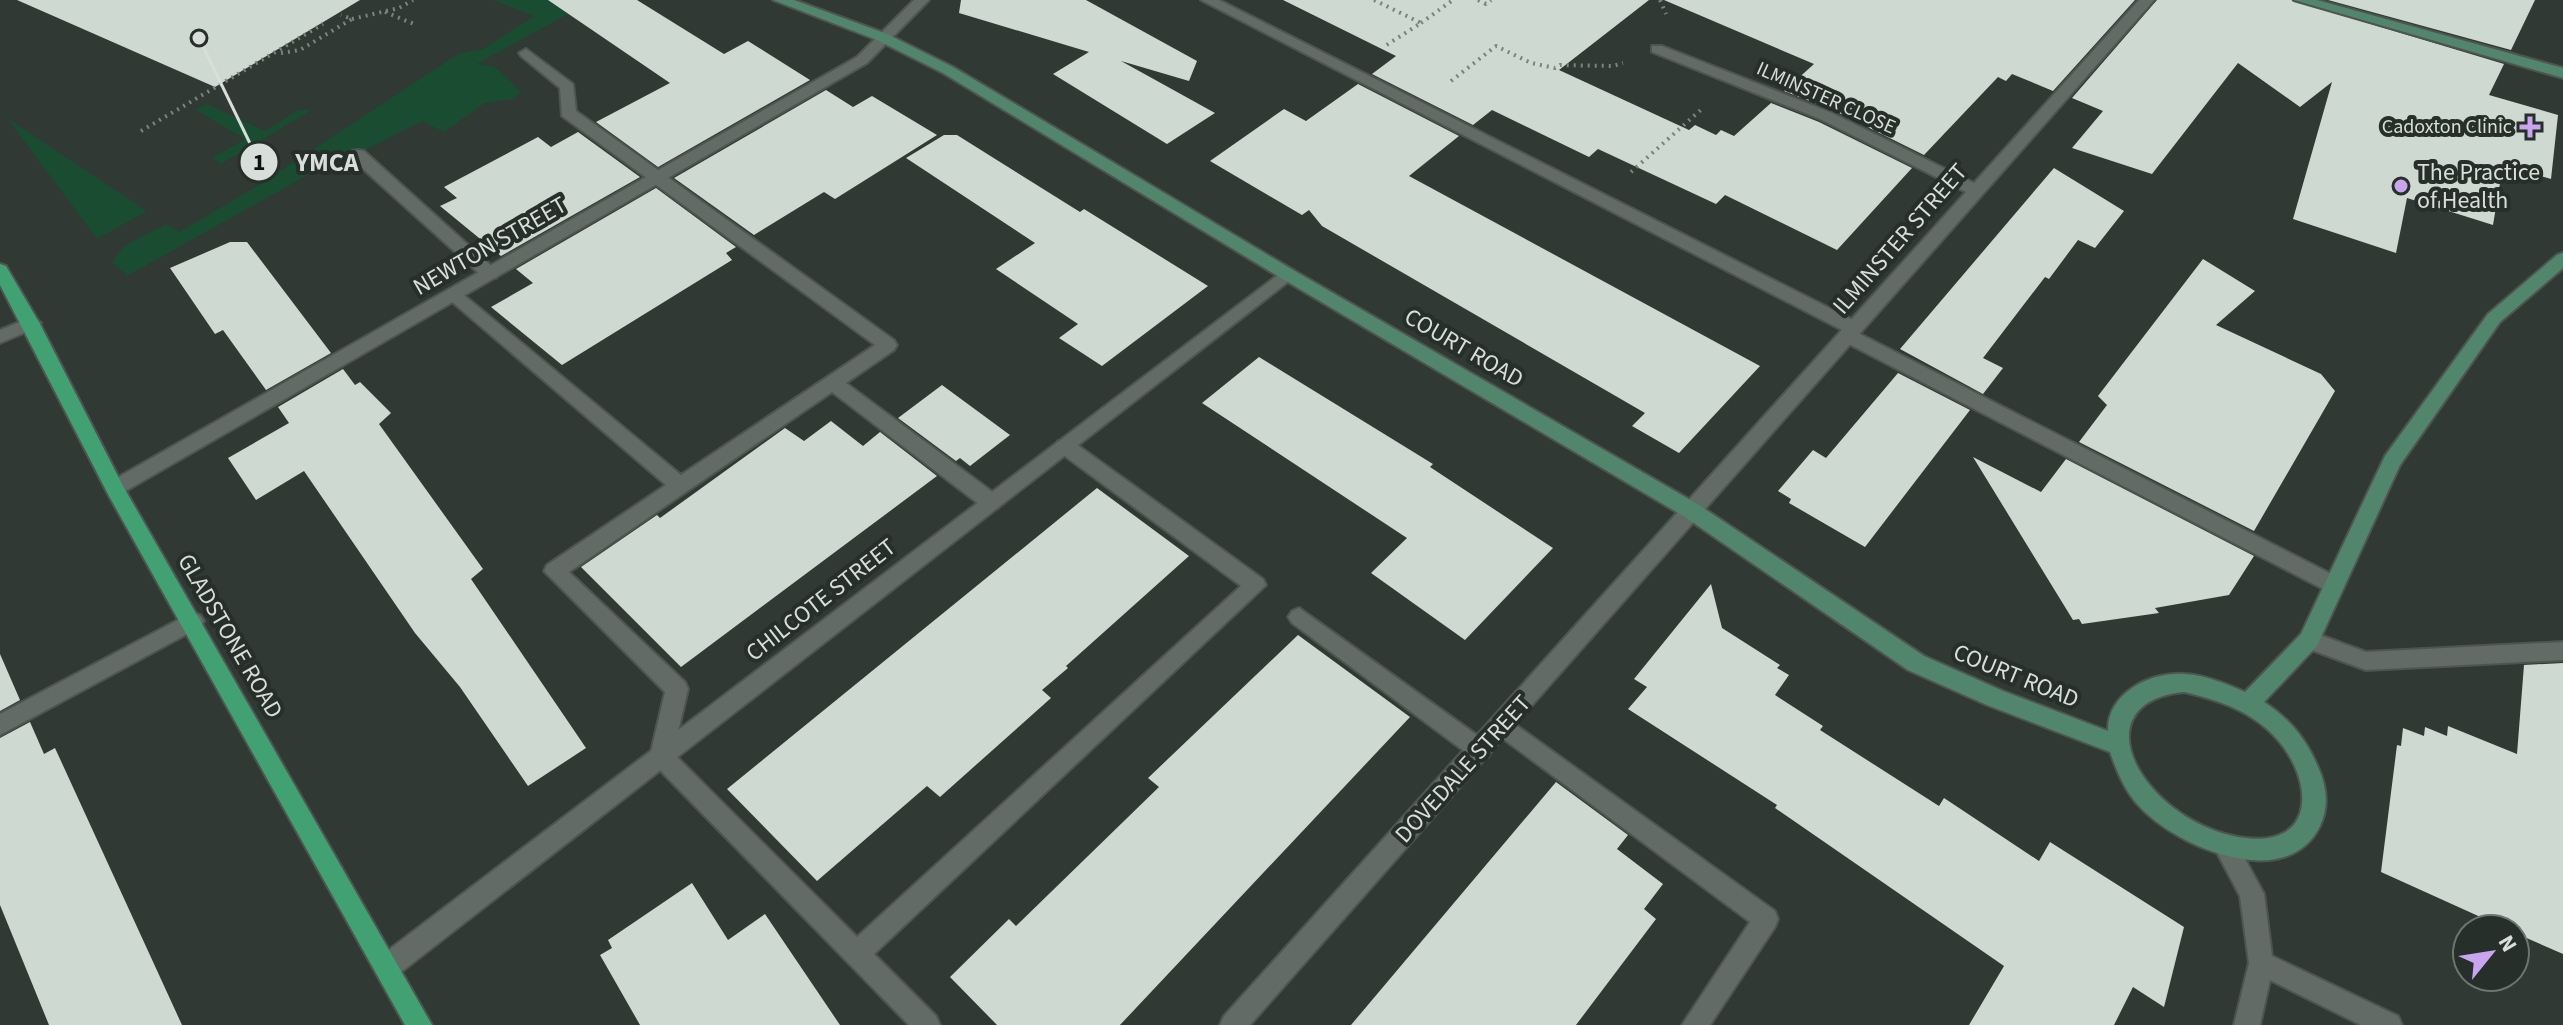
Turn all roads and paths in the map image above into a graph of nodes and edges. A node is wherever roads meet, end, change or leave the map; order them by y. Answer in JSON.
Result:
{"nodes":[{"id":1,"x":413,"y":0,"type":"edge"},
{"id":2,"x":780,"y":0,"type":"edge"},
{"id":3,"x":922,"y":0,"type":"edge"},
{"id":4,"x":1208,"y":0,"type":"edge"},
{"id":5,"x":1374,"y":0,"type":"edge"},
{"id":6,"x":1453,"y":0,"type":"edge"},
{"id":7,"x":1478,"y":0,"type":"edge"},
{"id":8,"x":1491,"y":0,"type":"edge"},
{"id":9,"x":1660,"y":0,"type":"edge"},
{"id":10,"x":2147,"y":0,"type":"edge"},
{"id":11,"x":2301,"y":0,"type":"edge"},
{"id":12,"x":2332,"y":4,"type":"edge"},
{"id":13,"x":384,"y":12,"type":"junction"},
{"id":14,"x":341,"y":15,"type":"dead end"},
{"id":15,"x":352,"y":19,"type":"junction"},
{"id":16,"x":1421,"y":23,"type":"junction"},
{"id":17,"x":323,"y":24,"type":"dead end"},
{"id":18,"x":414,"y":24,"type":"dead end"},
{"id":19,"x":882,"y":37,"type":"junction"},
{"id":20,"x":1657,"y":49,"type":"junction"},
{"id":21,"x":279,"y":53,"type":"junction"},
{"id":22,"x":526,"y":53,"type":"dead end"},
{"id":23,"x":1348,"y":71,"type":"junction"},
{"id":24,"x":2563,"y":73,"type":"edge"},
{"id":25,"x":1735,"y":80,"type":"junction"},
{"id":26,"x":1418,"y":107,"type":"junction"},
{"id":27,"x":141,"y":131,"type":"dead end"},
{"id":28,"x":358,"y":155,"type":"dead end"},
{"id":29,"x":658,"y":177,"type":"junction"},
{"id":30,"x":1975,"y":190,"type":"junction"},
{"id":31,"x":1600,"y":199,"type":"junction"},
{"id":32,"x":2563,"y":259,"type":"edge"},
{"id":33,"x":0,"y":270,"type":"edge"},
{"id":34,"x":490,"y":274,"type":"junction"},
{"id":35,"x":1287,"y":274,"type":"junction"},
{"id":36,"x":453,"y":295,"type":"junction"},
{"id":37,"x":32,"y":323,"type":"junction"},
{"id":38,"x":1850,"y":331,"type":"junction"},
{"id":39,"x":0,"y":337,"type":"edge"},
{"id":40,"x":833,"y":383,"type":"junction"},
{"id":41,"x":1065,"y":446,"type":"junction"},
{"id":42,"x":679,"y":485,"type":"junction"},
{"id":43,"x":115,"y":488,"type":"junction"},
{"id":44,"x":991,"y":502,"type":"junction"},
{"id":45,"x":1692,"y":511,"type":"junction"},
{"id":46,"x":2334,"y":585,"type":"junction"},
{"id":47,"x":1299,"y":617,"type":"dead end"},
{"id":48,"x":193,"y":621,"type":"junction"},
{"id":49,"x":2309,"y":640,"type":"junction"},
{"id":50,"x":2563,"y":651,"type":"edge"},
{"id":51,"x":2249,"y":703,"type":"junction"},
{"id":52,"x":0,"y":725,"type":"edge"},
{"id":53,"x":1502,"y":725,"type":"junction"},
{"id":54,"x":2118,"y":745,"type":"junction"},
{"id":55,"x":1480,"y":750,"type":"junction"},
{"id":56,"x":661,"y":756,"type":"junction"},
{"id":57,"x":2225,"y":845,"type":"junction"},
{"id":58,"x":857,"y":953,"type":"junction"},
{"id":59,"x":2261,"y":963,"type":"junction"},
{"id":60,"x":387,"y":967,"type":"junction"},
{"id":61,"x":419,"y":1025,"type":"edge"},
{"id":62,"x":927,"y":1025,"type":"edge"},
{"id":63,"x":1233,"y":1025,"type":"edge"},
{"id":64,"x":1695,"y":1025,"type":"edge"},
{"id":65,"x":2247,"y":1025,"type":"edge"},
{"id":66,"x":2389,"y":1025,"type":"edge"}],
"edges":[{"from":1,"to":13,"type":"path"},
{"from":2,"to":19,"type":"street","name":"COURT ROAD"},
{"from":3,"to":19,"type":"street","name":"NEWTON STREET"},
{"from":4,"to":23,"type":"street"},
{"from":5,"to":16,"type":"path"},
{"from":6,"to":16,"type":"path"},
{"from":7,"to":8,"type":"path"},
{"from":9,"to":20,"type":"path"},
{"from":10,"to":30,"type":"street","name":"ILMINSTER STREET"},
{"from":11,"to":12,"type":"street"},
{"from":12,"to":24,"type":"street"},
{"from":13,"to":15,"type":"path"},
{"from":13,"to":18,"type":"path"},
{"from":14,"to":15,"type":"path"},
{"from":15,"to":21,"type":"path"},
{"from":16,"to":23,"type":"path"},
{"from":17,"to":21,"type":"path"},
{"from":19,"to":29,"type":"street","name":"NEWTON STREET"},
{"from":19,"to":35,"type":"street","name":"COURT ROAD"},
{"from":20,"to":25,"type":"street","name":"ILMINSTER CLOSE"},
{"from":20,"to":26,"type":"path"},
{"from":21,"to":27,"type":"path"},
{"from":22,"to":29,"type":"street"},
{"from":23,"to":26,"type":"street"},
{"from":25,"to":30,"type":"street","name":"ILMINSTER CLOSE"},
{"from":25,"to":31,"type":"path"},
{"from":26,"to":31,"type":"street"},
{"from":28,"to":34,"type":"street"},
{"from":29,"to":34,"type":"street","name":"NEWTON STREET"},
{"from":29,"to":40,"type":"street"},
{"from":30,"to":38,"type":"street","name":"ILMINSTER STREET"},
{"from":31,"to":38,"type":"street"},
{"from":32,"to":46,"type":"street"},
{"from":33,"to":37,"type":"main road","name":"GLADSTONE ROAD"},
{"from":34,"to":36,"type":"street","name":"NEWTON STREET"},
{"from":35,"to":41,"type":"street","name":"CHILCOTE STREET"},
{"from":35,"to":45,"type":"street","name":"COURT ROAD"},
{"from":36,"to":42,"type":"street"},
{"from":36,"to":43,"type":"street","name":"NEWTON STREET"},
{"from":37,"to":39,"type":"street"},
{"from":37,"to":43,"type":"main road","name":"GLADSTONE ROAD"},
{"from":38,"to":45,"type":"street","name":"ILMINSTER STREET"},
{"from":38,"to":46,"type":"street"},
{"from":40,"to":42,"type":"street"},
{"from":40,"to":44,"type":"street"},
{"from":41,"to":44,"type":"street","name":"CHILCOTE STREET"},
{"from":41,"to":58,"type":"street"},
{"from":42,"to":56,"type":"street"},
{"from":43,"to":48,"type":"main road","name":"GLADSTONE ROAD"},
{"from":44,"to":56,"type":"street","name":"CHILCOTE STREET"},
{"from":45,"to":53,"type":"street","name":"DOVEDALE STREET"},
{"from":45,"to":54,"type":"street","name":"COURT ROAD"},
{"from":46,"to":49,"type":"street"},
{"from":47,"to":55,"type":"street"},
{"from":48,"to":52,"type":"street"},
{"from":48,"to":60,"type":"main road","name":"GLADSTONE ROAD"},
{"from":49,"to":50,"type":"street"},
{"from":49,"to":51,"type":"street"},
{"from":51,"to":54,"type":"street"},
{"from":51,"to":57,"type":"street"},
{"from":53,"to":55,"type":"street","name":"DOVEDALE STREET"},
{"from":53,"to":64,"type":"street"},
{"from":54,"to":57,"type":"street"},
{"from":55,"to":63,"type":"street","name":"DOVEDALE STREET"},
{"from":56,"to":58,"type":"street"},
{"from":56,"to":60,"type":"street","name":"CHILCOTE STREET"},
{"from":57,"to":59,"type":"street"},
{"from":58,"to":62,"type":"street"},
{"from":59,"to":65,"type":"street"},
{"from":59,"to":66,"type":"street"},
{"from":60,"to":61,"type":"main road","name":"GLADSTONE ROAD"}]}
